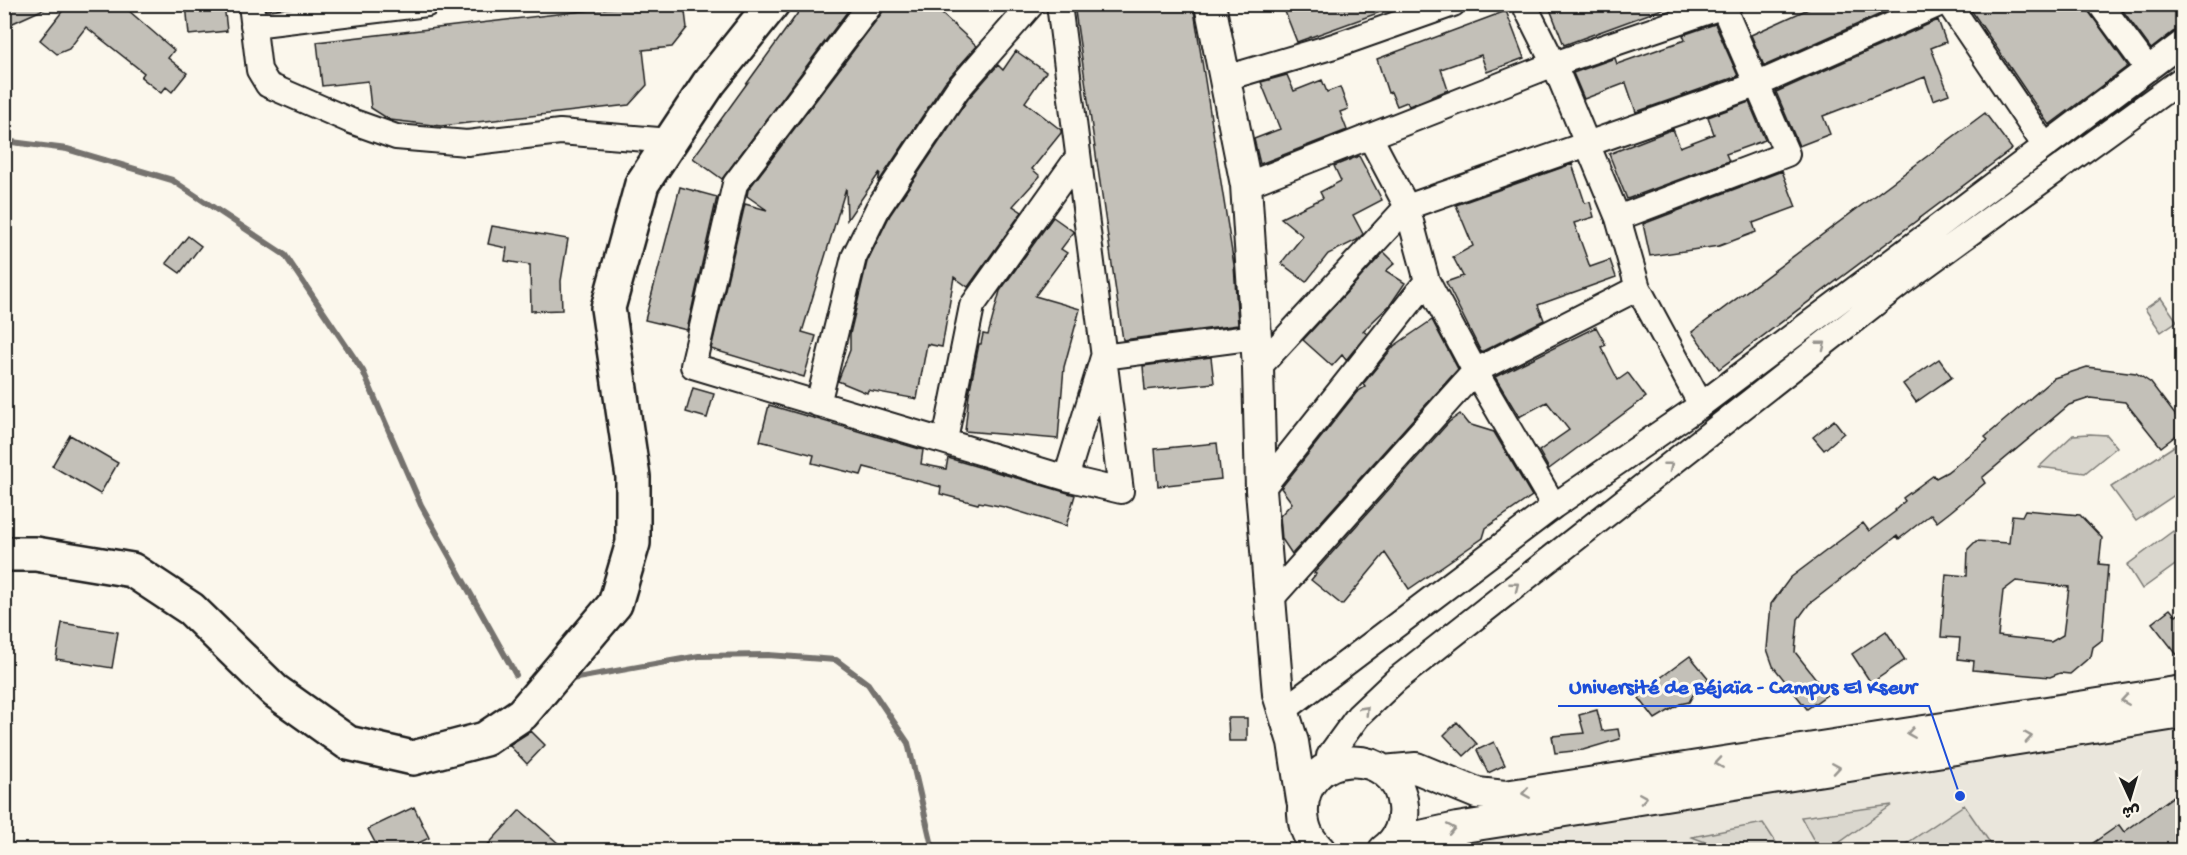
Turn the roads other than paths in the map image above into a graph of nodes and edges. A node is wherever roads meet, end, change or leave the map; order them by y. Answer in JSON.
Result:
{"nodes":[{"id":1,"x":427,"y":4,"type":"edge"},
{"id":2,"x":871,"y":4,"type":"edge"},
{"id":3,"x":1032,"y":4,"type":"edge"},
{"id":4,"x":1059,"y":4,"type":"edge"},
{"id":5,"x":1210,"y":4,"type":"edge"},
{"id":6,"x":1453,"y":4,"type":"edge"},
{"id":7,"x":1524,"y":4,"type":"edge"},
{"id":8,"x":1939,"y":4,"type":"edge"},
{"id":9,"x":1949,"y":4,"type":"edge"},
{"id":10,"x":2100,"y":4,"type":"edge"},
{"id":11,"x":769,"y":5,"type":"edge"},
{"id":12,"x":1725,"y":5,"type":"edge"},
{"id":13,"x":252,"y":15,"type":"edge"},
{"id":14,"x":2182,"y":43,"type":"edge"},
{"id":15,"x":1554,"y":64,"type":"junction"},
{"id":16,"x":2148,"y":69,"type":"junction"},
{"id":17,"x":1226,"y":78,"type":"junction"},
{"id":18,"x":2182,"y":79,"type":"edge"},
{"id":19,"x":1756,"y":86,"type":"junction"},
{"id":20,"x":1370,"y":137,"type":"junction"},
{"id":21,"x":671,"y":141,"type":"junction"},
{"id":22,"x":1587,"y":142,"type":"junction"},
{"id":23,"x":2045,"y":146,"type":"junction"},
{"id":24,"x":1078,"y":157,"type":"junction"},
{"id":25,"x":1246,"y":185,"type":"junction"},
{"id":26,"x":1407,"y":207,"type":"junction"},
{"id":27,"x":1618,"y":218,"type":"junction"},
{"id":28,"x":1427,"y":281,"type":"junction"},
{"id":29,"x":1638,"y":288,"type":"junction"},
{"id":30,"x":1256,"y":337,"type":"junction"},
{"id":31,"x":1103,"y":357,"type":"junction"},
{"id":32,"x":1258,"y":368,"type":"junction"},
{"id":33,"x":1475,"y":371,"type":"junction"},
{"id":34,"x":818,"y":404,"type":"junction"},
{"id":35,"x":1701,"y":405,"type":"junction"},
{"id":36,"x":945,"y":440,"type":"junction"},
{"id":37,"x":1066,"y":478,"type":"junction"},
{"id":38,"x":1261,"y":490,"type":"junction"},
{"id":39,"x":1554,"y":506,"type":"junction"},
{"id":40,"x":4,"y":554,"type":"edge"},
{"id":41,"x":1270,"y":600,"type":"junction"},
{"id":42,"x":2182,"y":690,"type":"edge"},
{"id":43,"x":2182,"y":713,"type":"edge"},
{"id":44,"x":1286,"y":717,"type":"junction"},
{"id":45,"x":1336,"y":759,"type":"junction"},
{"id":46,"x":1383,"y":771,"type":"junction"},
{"id":47,"x":1307,"y":832,"type":"edge"},
{"id":48,"x":1389,"y":846,"type":"edge"}],
"edges":[{"from":1,"to":13,"type":"street"},
{"from":2,"to":34,"type":"street"},
{"from":3,"to":34,"type":"street"},
{"from":4,"to":24,"type":"street"},
{"from":5,"to":17,"type":"street"},
{"from":6,"to":17,"type":"street"},
{"from":7,"to":15,"type":"street"},
{"from":8,"to":19,"type":"street"},
{"from":9,"to":23,"type":"street"},
{"from":10,"to":16,"type":"street"},
{"from":11,"to":21,"type":"main road"},
{"from":12,"to":15,"type":"street"},
{"from":12,"to":19,"type":"street"},
{"from":13,"to":21,"type":"street"},
{"from":14,"to":16,"type":"street"},
{"from":15,"to":20,"type":"street"},
{"from":15,"to":22,"type":"street"},
{"from":16,"to":23,"type":"street"},
{"from":17,"to":25,"type":"street"},
{"from":45,"to":18,"type":"street","one_way":true},
{"from":19,"to":22,"type":"street"},
{"from":19,"to":27,"type":"street"},
{"from":20,"to":25,"type":"street"},
{"from":20,"to":26,"type":"street"},
{"from":21,"to":40,"type":"main road"},
{"from":22,"to":26,"type":"street"},
{"from":22,"to":27,"type":"street"},
{"from":23,"to":35,"type":"street"},
{"from":24,"to":31,"type":"street"},
{"from":24,"to":36,"type":"street"},
{"from":25,"to":30,"type":"street"},
{"from":26,"to":28,"type":"street"},
{"from":26,"to":32,"type":"street"},
{"from":27,"to":29,"type":"street"},
{"from":28,"to":33,"type":"street"},
{"from":28,"to":38,"type":"street"},
{"from":29,"to":33,"type":"street"},
{"from":29,"to":35,"type":"street"},
{"from":30,"to":31,"type":"street"},
{"from":30,"to":32,"type":"street"},
{"from":31,"to":37,"type":"street"},
{"from":31,"to":37,"type":"street"},
{"from":32,"to":38,"type":"street"},
{"from":33,"to":39,"type":"street"},
{"from":33,"to":41,"type":"street"},
{"from":34,"to":36,"type":"street"},
{"from":35,"to":39,"type":"street"},
{"from":36,"to":37,"type":"street"},
{"from":38,"to":41,"type":"street"},
{"from":39,"to":44,"type":"street"},
{"from":41,"to":44,"type":"street"},
{"from":42,"to":46,"type":"street","one_way":true},
{"from":48,"to":43,"type":"street","one_way":true},
{"from":44,"to":45,"type":"street"},
{"from":44,"to":47,"type":"street"},
{"from":45,"to":46,"type":"street"},
{"from":45,"to":47,"type":"street"},
{"from":46,"to":48,"type":"street"}]}
